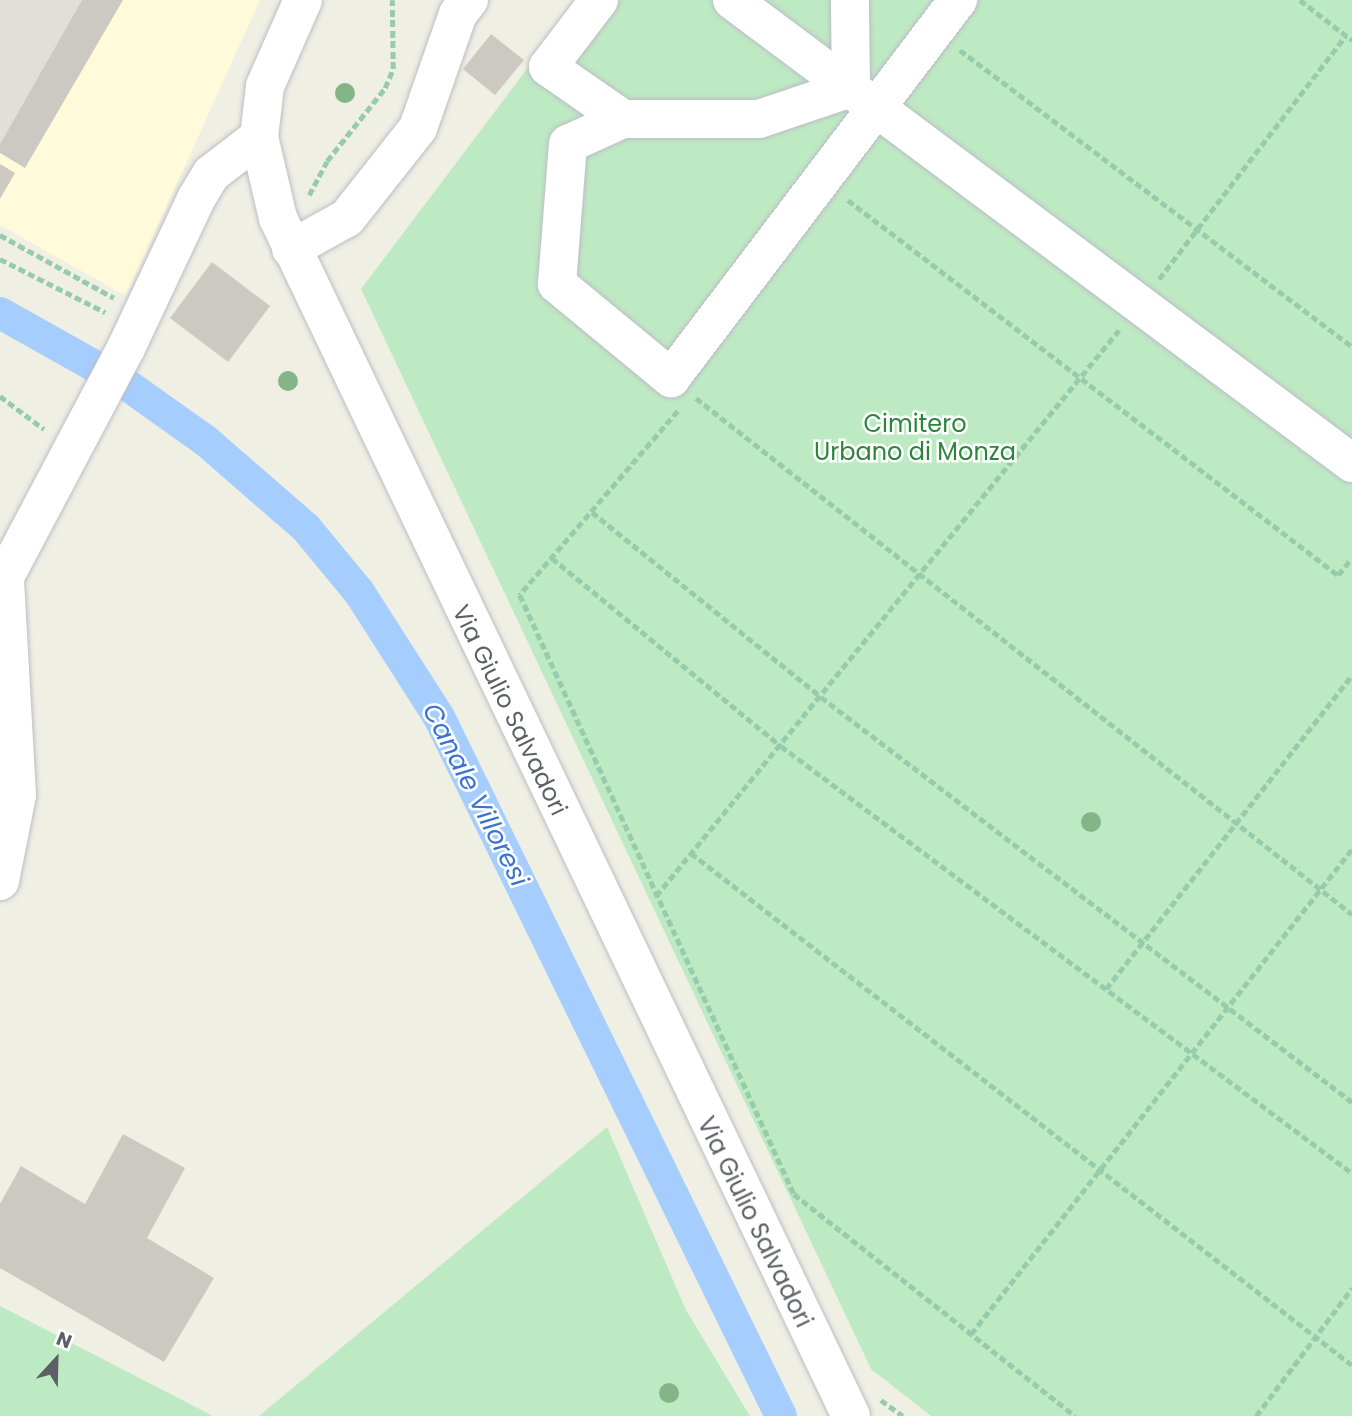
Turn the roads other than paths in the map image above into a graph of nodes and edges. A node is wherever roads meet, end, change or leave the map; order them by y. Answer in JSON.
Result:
{"nodes":[{"id":1,"x":303,"y":0,"type":"edge"},
{"id":2,"x":469,"y":0,"type":"edge"},
{"id":3,"x":599,"y":0,"type":"edge"},
{"id":4,"x":732,"y":0,"type":"edge"},
{"id":5,"x":850,"y":0,"type":"edge"},
{"id":6,"x":958,"y":0,"type":"edge"},
{"id":7,"x":862,"y":97,"type":"junction"},
{"id":8,"x":623,"y":119,"type":"junction"},
{"id":9,"x":259,"y":136,"type":"junction"},
{"id":10,"x":306,"y":241,"type":"junction"},
{"id":11,"x":1352,"y":463,"type":"edge"},
{"id":12,"x":3,"y":583,"type":"edge"},
{"id":13,"x":0,"y":881,"type":"edge"},
{"id":14,"x":857,"y":1408,"type":"edge"}],
"edges":[{"from":1,"to":9,"type":"street","name":"Via Giulio Salvadori"},
{"from":2,"to":10,"type":"street"},
{"from":3,"to":8,"type":"street"},
{"from":4,"to":7,"type":"street"},
{"from":5,"to":7,"type":"street"},
{"from":6,"to":7,"type":"street"},
{"from":7,"to":8,"type":"street"},
{"from":7,"to":8,"type":"street"},
{"from":7,"to":11,"type":"street"},
{"from":9,"to":10,"type":"street","name":"Via Giulio Salvadori"},
{"from":9,"to":12,"type":"street"},
{"from":10,"to":14,"type":"street","name":"Via Giulio Salvadori"},
{"from":12,"to":13,"type":"street"}]}
